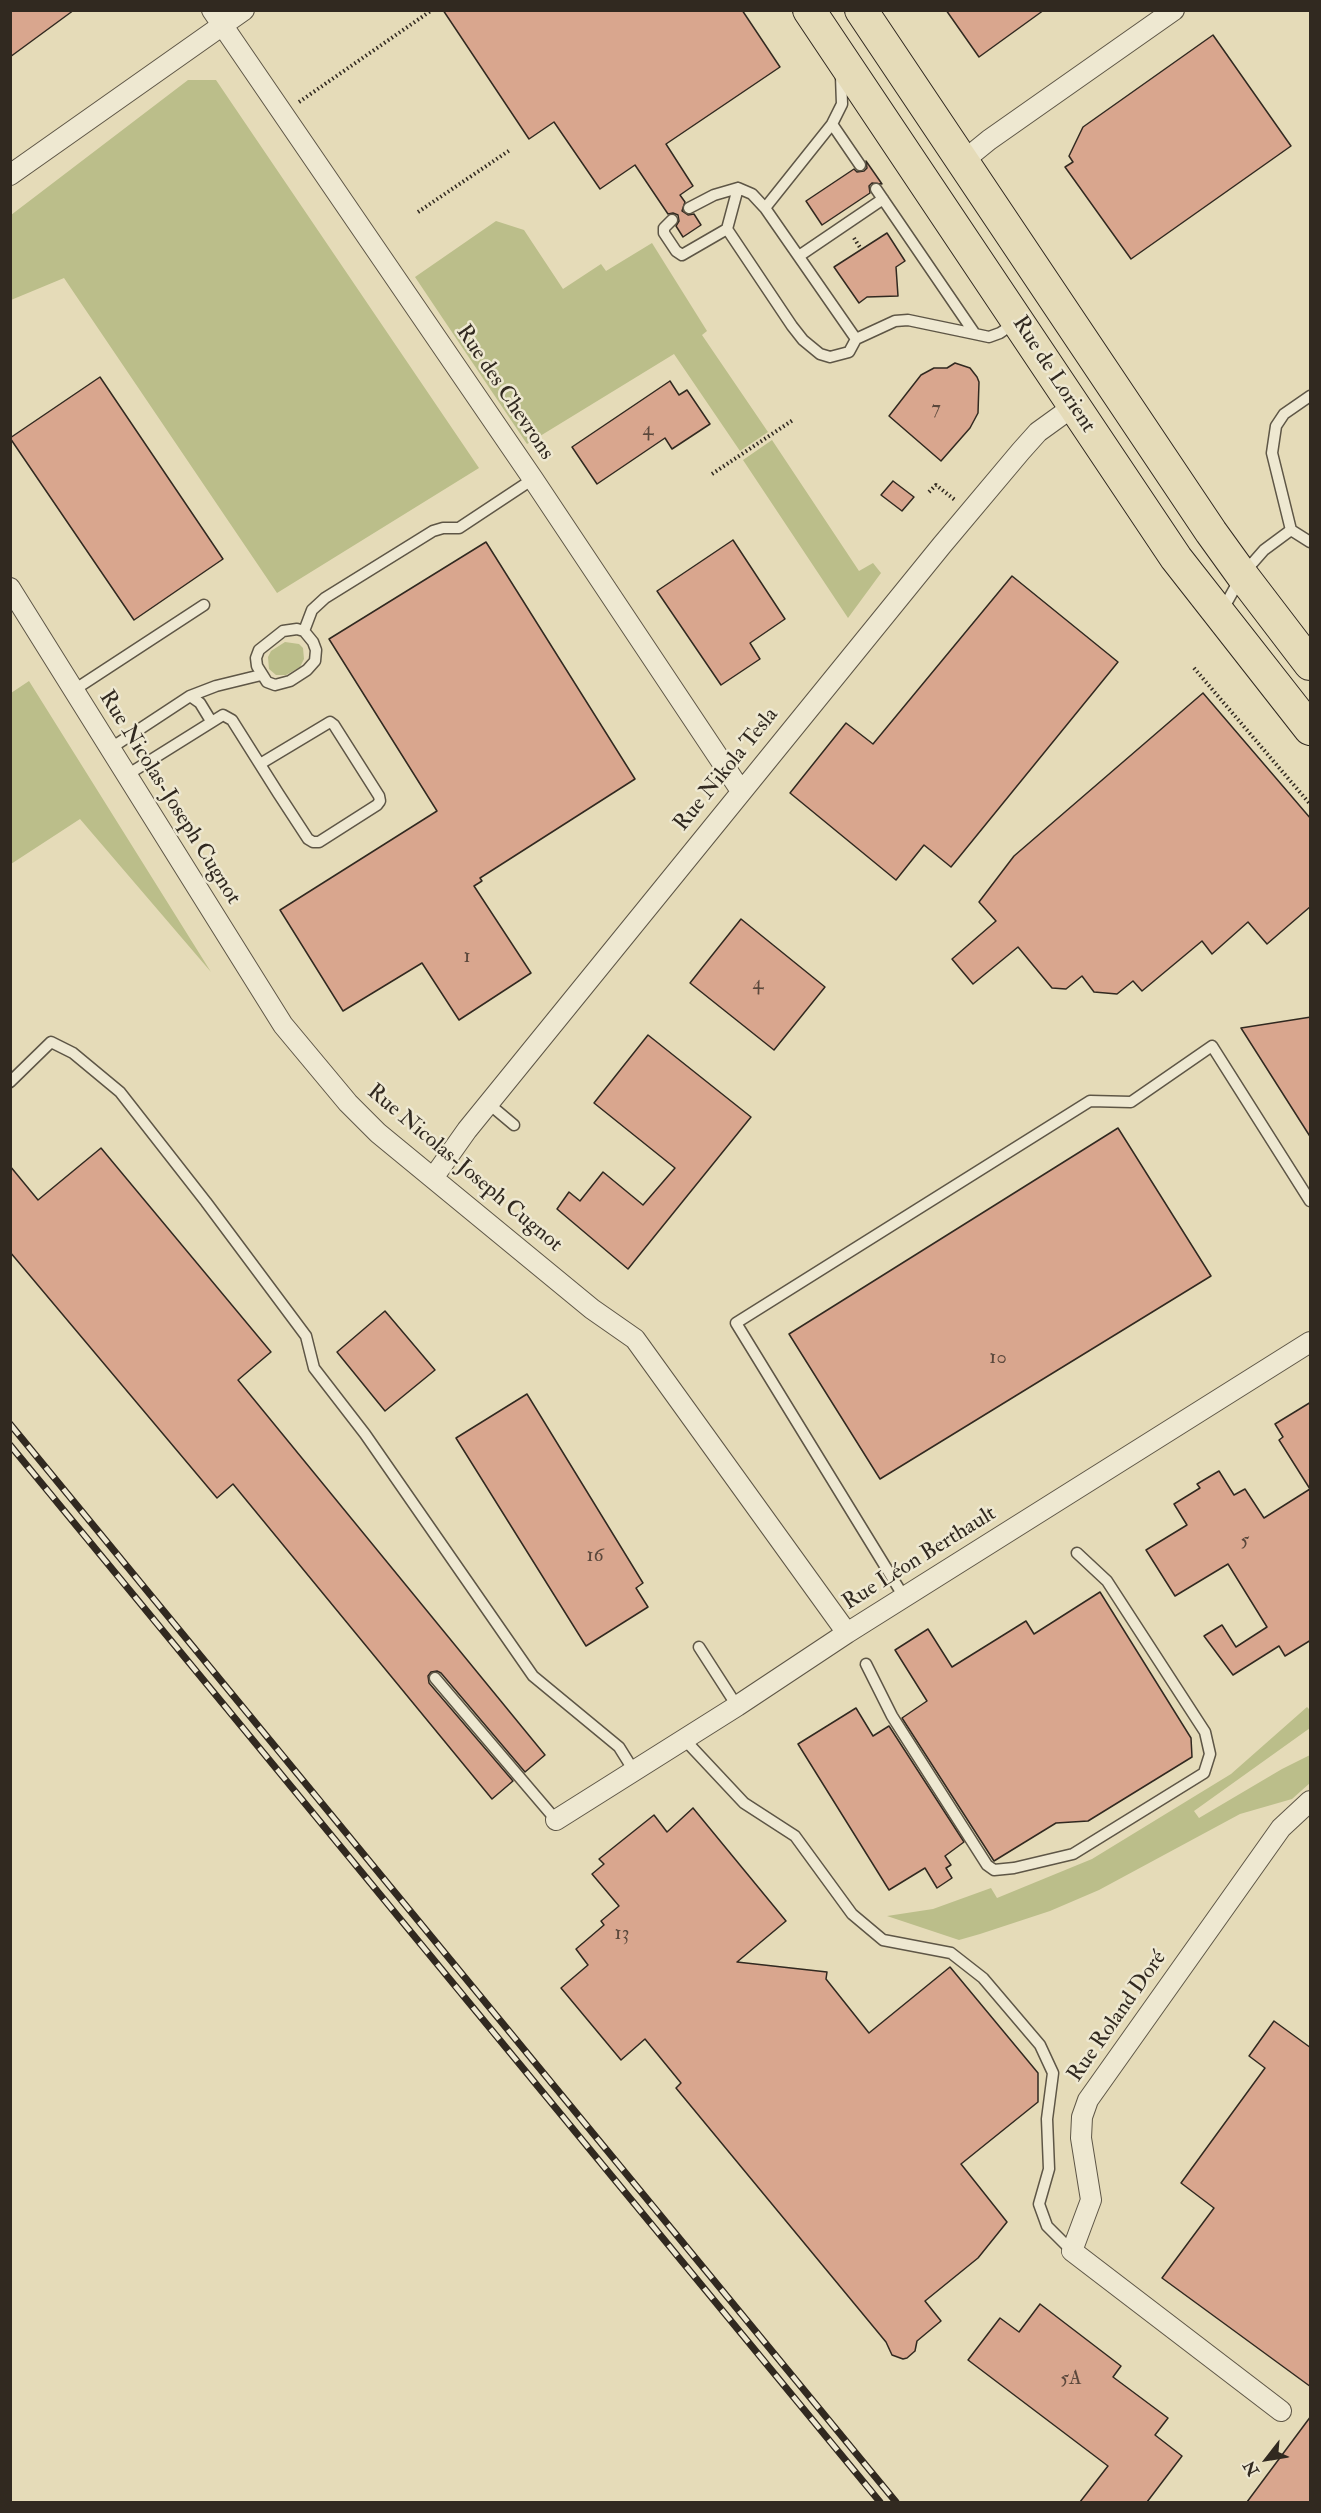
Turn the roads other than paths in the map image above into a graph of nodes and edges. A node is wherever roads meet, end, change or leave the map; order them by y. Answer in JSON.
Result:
{"nodes":[{"id":1,"x":244,"y":10,"type":"edge"},
{"id":2,"x":809,"y":10,"type":"edge"},
{"id":3,"x":861,"y":10,"type":"edge"},
{"id":4,"x":1174,"y":10,"type":"edge"},
{"id":5,"x":217,"y":18,"type":"edge"},
{"id":6,"x":836,"y":50,"type":"junction"},
{"id":7,"x":832,"y":124,"type":"junction"},
{"id":8,"x":962,"y":162,"type":"junction"},
{"id":9,"x":860,"y":165,"type":"dead end"},
{"id":10,"x":10,"y":175,"type":"edge"},
{"id":11,"x":738,"y":188,"type":"junction"},
{"id":12,"x":876,"y":189,"type":"dead end"},
{"id":13,"x":883,"y":199,"type":"junction"},
{"id":14,"x":690,"y":208,"type":"dead end"},
{"id":15,"x":765,"y":208,"type":"junction"},
{"id":16,"x":672,"y":220,"type":"dead end"},
{"id":17,"x":727,"y":229,"type":"junction"},
{"id":18,"x":799,"y":256,"type":"junction"},
{"id":19,"x":1017,"y":321,"type":"junction"},
{"id":20,"x":975,"y":334,"type":"junction"},
{"id":21,"x":856,"y":339,"type":"junction"},
{"id":22,"x":1311,"y":396,"type":"edge"},
{"id":23,"x":1074,"y":406,"type":"junction"},
{"id":24,"x":533,"y":478,"type":"junction"},
{"id":25,"x":1291,"y":530,"type":"junction"},
{"id":26,"x":1311,"y":542,"type":"edge"},
{"id":27,"x":1242,"y":575,"type":"junction"},
{"id":28,"x":12,"y":595,"type":"edge"},
{"id":29,"x":204,"y":605,"type":"dead end"},
{"id":30,"x":1220,"y":616,"type":"junction"},
{"id":31,"x":304,"y":632,"type":"junction"},
{"id":32,"x":1311,"y":664,"type":"edge"},
{"id":33,"x":261,"y":675,"type":"junction"},
{"id":34,"x":74,"y":690,"type":"junction"},
{"id":35,"x":190,"y":696,"type":"junction"},
{"id":36,"x":211,"y":721,"type":"junction"},
{"id":37,"x":1311,"y":729,"type":"edge"},
{"id":38,"x":111,"y":748,"type":"junction"},
{"id":39,"x":260,"y":764,"type":"junction"},
{"id":40,"x":128,"y":775,"type":"junction"},
{"id":41,"x":741,"y":791,"type":"junction"},
{"id":42,"x":10,"y":1082,"type":"edge"},
{"id":43,"x":489,"y":1104,"type":"junction"},
{"id":44,"x":514,"y":1125,"type":"dead end"},
{"id":45,"x":433,"y":1178,"type":"junction"},
{"id":46,"x":1311,"y":1201,"type":"edge"},
{"id":47,"x":1311,"y":1342,"type":"edge"},
{"id":48,"x":1077,"y":1553,"type":"dead end"},
{"id":49,"x":904,"y":1597,"type":"junction"},
{"id":50,"x":847,"y":1633,"type":"junction"},
{"id":51,"x":699,"y":1647,"type":"dead end"},
{"id":52,"x":866,"y":1664,"type":"dead end"},
{"id":53,"x":435,"y":1678,"type":"dead end"},
{"id":54,"x":737,"y":1706,"type":"junction"},
{"id":55,"x":684,"y":1739,"type":"junction"},
{"id":56,"x":634,"y":1771,"type":"junction"},
{"id":57,"x":1311,"y":1801,"type":"edge"},
{"id":58,"x":556,"y":1820,"type":"joint"},
{"id":59,"x":1072,"y":2251,"type":"junction"},
{"id":60,"x":1281,"y":2411,"type":"dead end"}],
"edges":[{"from":1,"to":5,"type":"street"},
{"from":2,"to":6,"type":"main road","name":"Rue de Lorient"},
{"from":3,"to":8,"type":"main road","name":"Rue de Lorient"},
{"from":4,"to":8,"type":"street"},
{"from":5,"to":10,"type":"street"},
{"from":5,"to":24,"type":"street","name":"Rue des Chevrons"},
{"from":6,"to":7,"type":"lane"},
{"from":6,"to":19,"type":"main road","name":"Rue de Lorient"},
{"from":7,"to":9,"type":"lane"},
{"from":7,"to":15,"type":"lane"},
{"from":8,"to":27,"type":"main road","name":"Rue de Lorient"},
{"from":11,"to":14,"type":"lane"},
{"from":11,"to":15,"type":"lane"},
{"from":11,"to":17,"type":"lane"},
{"from":12,"to":13,"type":"lane"},
{"from":13,"to":18,"type":"lane"},
{"from":13,"to":20,"type":"lane"},
{"from":15,"to":18,"type":"lane"},
{"from":16,"to":17,"type":"lane"},
{"from":17,"to":21,"type":"lane"},
{"from":18,"to":21,"type":"lane"},
{"from":19,"to":20,"type":"lane"},
{"from":19,"to":23,"type":"main road","name":"Rue de Lorient"},
{"from":20,"to":21,"type":"lane"},
{"from":22,"to":25,"type":"lane"},
{"from":23,"to":30,"type":"main road","name":"Rue de Lorient"},
{"from":23,"to":41,"type":"street","name":"Rue Nikola Tesla"},
{"from":24,"to":31,"type":"lane"},
{"from":24,"to":41,"type":"street","name":"Rue des Chevrons"},
{"from":25,"to":26,"type":"lane"},
{"from":25,"to":27,"type":"lane"},
{"from":27,"to":30,"type":"lane"},
{"from":27,"to":32,"type":"main road","name":"Rue de Lorient"},
{"from":28,"to":34,"type":"street","name":"Rue Nicolas-Joseph Cugnot"},
{"from":29,"to":34,"type":"lane"},
{"from":30,"to":37,"type":"main road","name":"Rue de Lorient"},
{"from":31,"to":33,"type":"lane"},
{"from":31,"to":33,"type":"lane"},
{"from":33,"to":35,"type":"lane"},
{"from":34,"to":38,"type":"street","name":"Rue Nicolas-Joseph Cugnot"},
{"from":35,"to":36,"type":"lane"},
{"from":35,"to":38,"type":"lane"},
{"from":36,"to":39,"type":"lane"},
{"from":36,"to":40,"type":"lane"},
{"from":38,"to":40,"type":"street","name":"Rue Nicolas-Joseph Cugnot"},
{"from":39,"to":39,"type":"lane"},
{"from":40,"to":45,"type":"street","name":"Rue Nicolas-Joseph Cugnot"},
{"from":41,"to":43,"type":"street","name":"Rue Nikola Tesla"},
{"from":42,"to":56,"type":"lane"},
{"from":43,"to":44,"type":"lane"},
{"from":43,"to":45,"type":"street","name":"Rue Nikola Tesla"},
{"from":45,"to":50,"type":"street","name":"Rue Nicolas-Joseph Cugnot"},
{"from":46,"to":49,"type":"lane"},
{"from":47,"to":49,"type":"street","name":"Rue Léon Berthault"},
{"from":48,"to":52,"type":"lane"},
{"from":49,"to":50,"type":"street","name":"Rue Léon Berthault"},
{"from":50,"to":54,"type":"street","name":"Rue Léon Berthault"},
{"from":51,"to":54,"type":"lane"},
{"from":53,"to":58,"type":"lane"},
{"from":54,"to":55,"type":"street","name":"Rue Léon Berthault"},
{"from":55,"to":56,"type":"street","name":"Rue Léon Berthault"},
{"from":55,"to":59,"type":"lane"},
{"from":56,"to":58,"type":"street","name":"Rue Léon Berthault"},
{"from":57,"to":59,"type":"street","name":"Rue Roland Doré"},
{"from":59,"to":60,"type":"street"}]}
